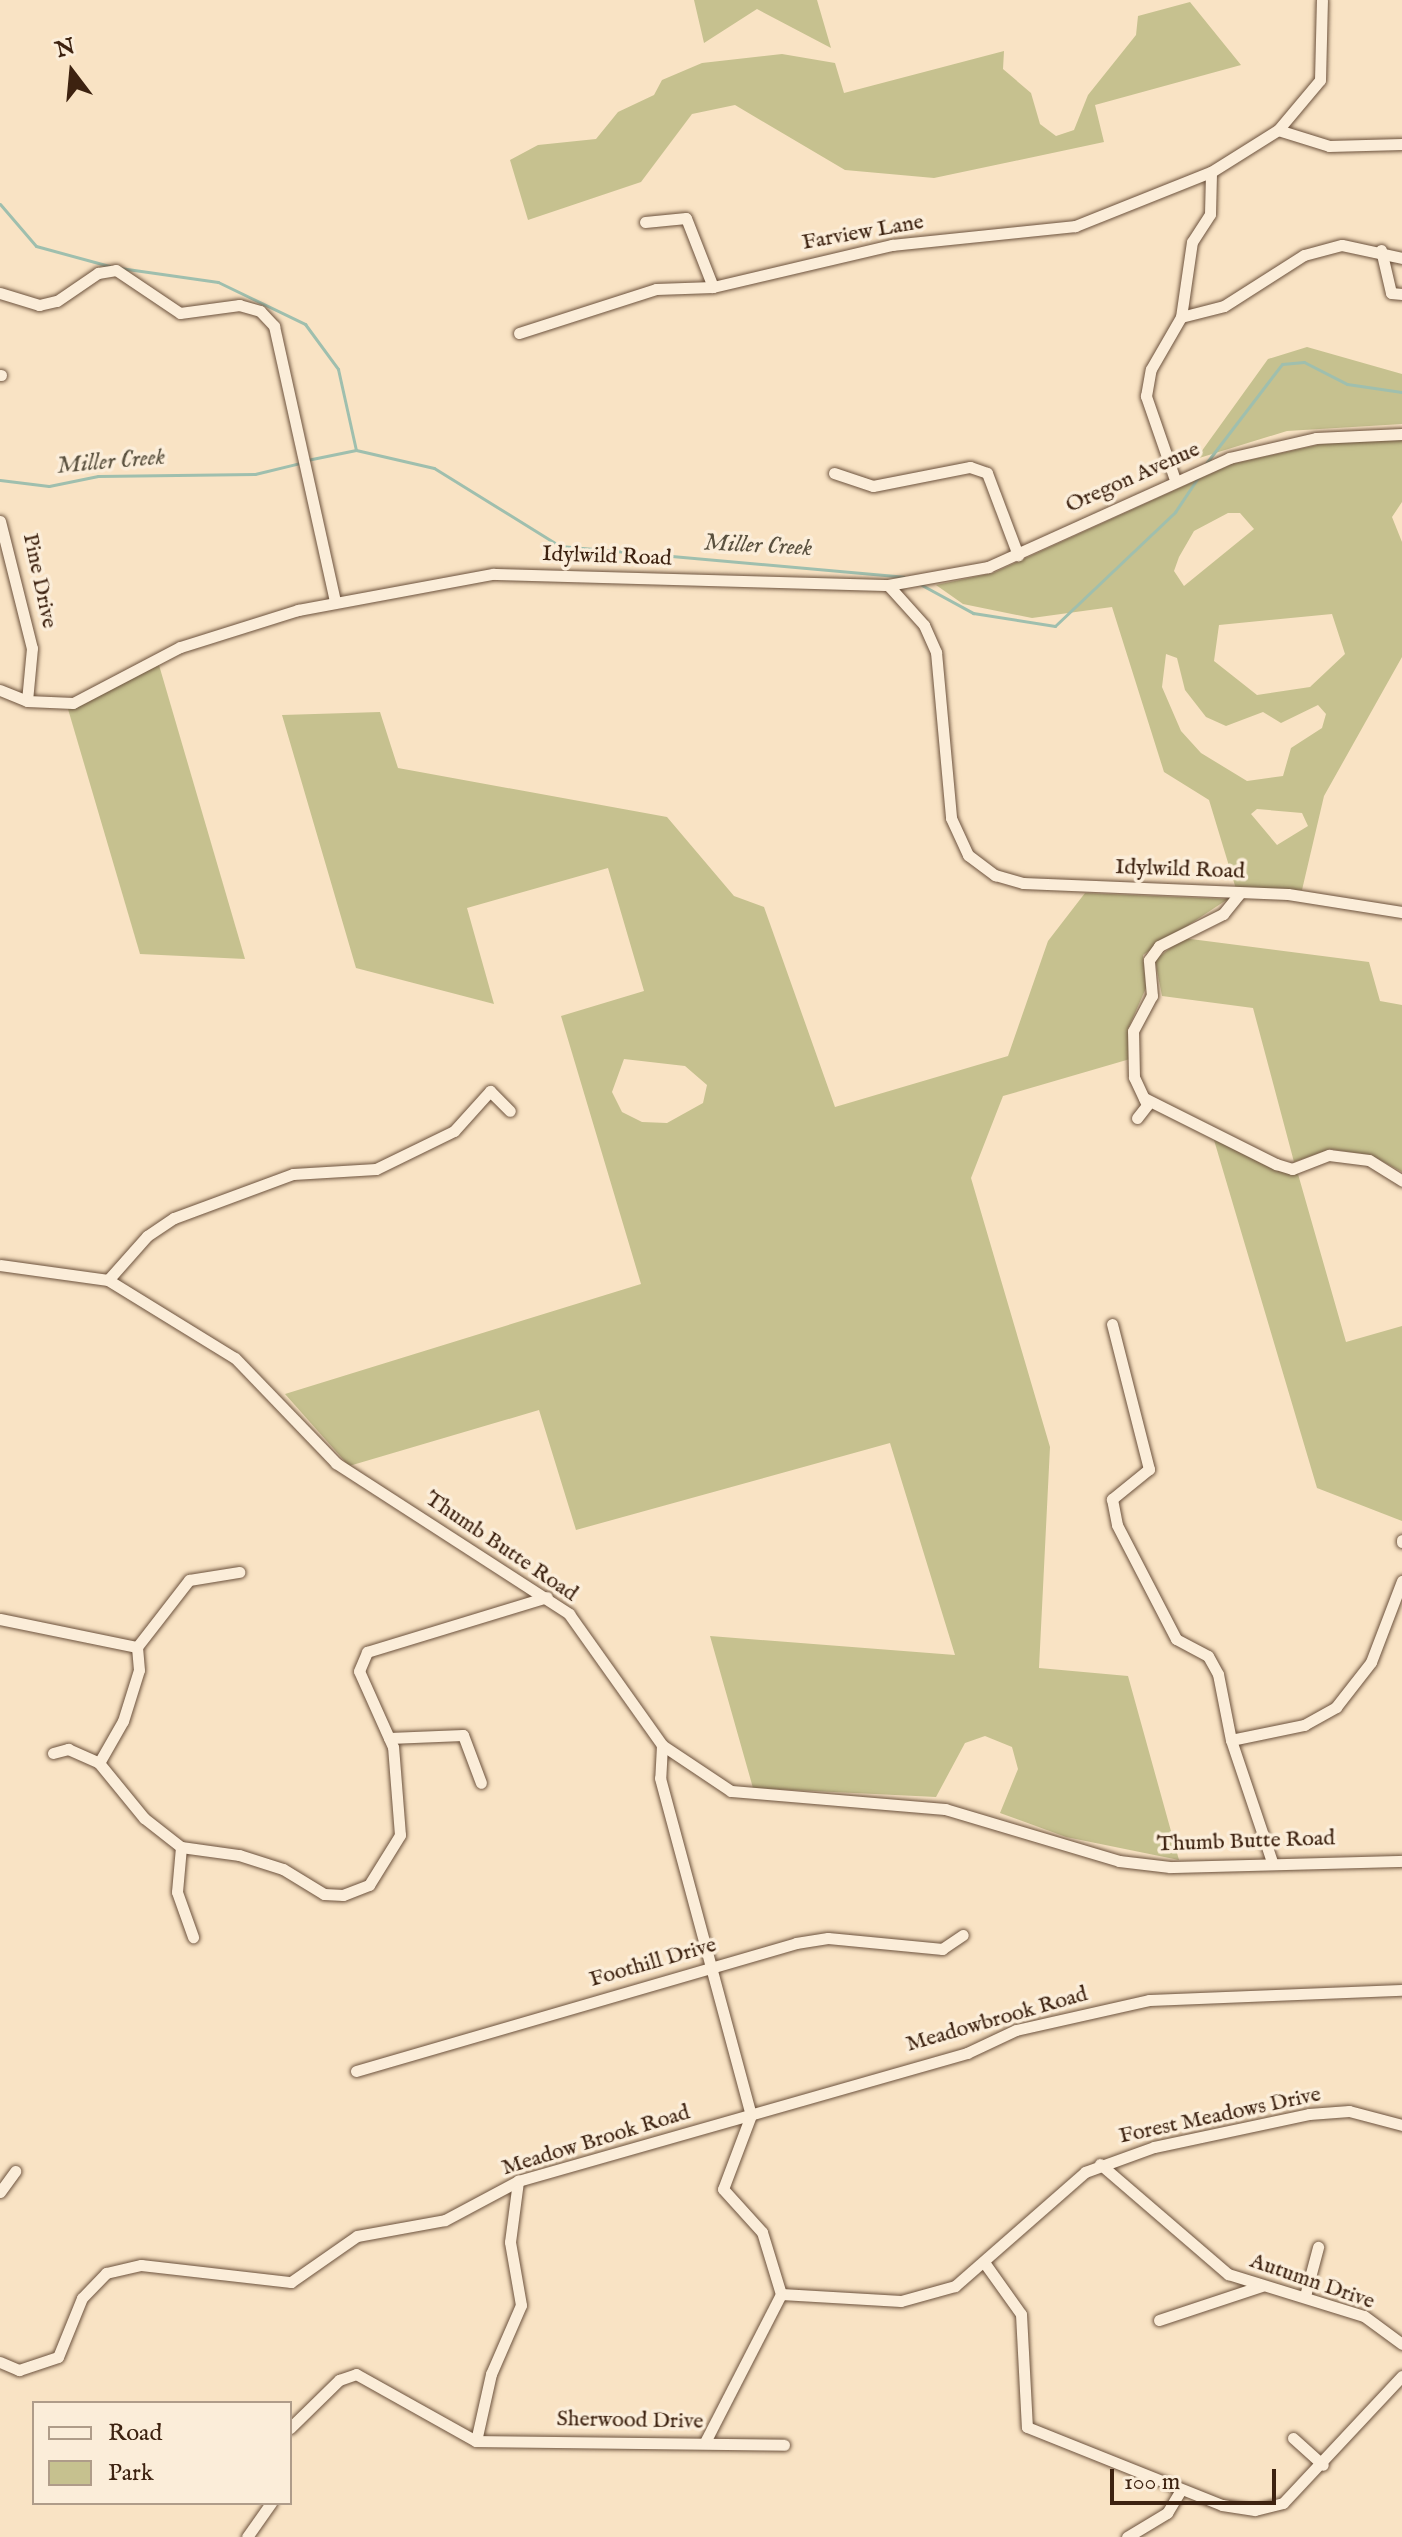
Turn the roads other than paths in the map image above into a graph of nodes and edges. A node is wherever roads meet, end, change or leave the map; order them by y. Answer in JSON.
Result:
{"nodes":[{"id":1,"x":1322,"y":0,"type":"edge"},
{"id":2,"x":1278,"y":130,"type":"junction"},
{"id":3,"x":1402,"y":144,"type":"edge"},
{"id":4,"x":1211,"y":172,"type":"junction"},
{"id":5,"x":645,"y":222,"type":"dead end"},
{"id":6,"x":1381,"y":250,"type":"junction"},
{"id":7,"x":1402,"y":258,"type":"edge"},
{"id":8,"x":713,"y":287,"type":"junction"},
{"id":9,"x":0,"y":293,"type":"edge"},
{"id":10,"x":1402,"y":294,"type":"edge"},
{"id":11,"x":1181,"y":317,"type":"junction"},
{"id":12,"x":519,"y":333,"type":"dead end"},
{"id":13,"x":1402,"y":434,"type":"edge"},
{"id":14,"x":834,"y":473,"type":"dead end"},
{"id":15,"x":1174,"y":477,"type":"junction"},
{"id":16,"x":0,"y":521,"type":"edge"},
{"id":17,"x":1018,"y":555,"type":"junction"},
{"id":18,"x":888,"y":585,"type":"junction"},
{"id":19,"x":335,"y":601,"type":"junction"},
{"id":20,"x":0,"y":690,"type":"edge"},
{"id":21,"x":27,"y":701,"type":"junction"},
{"id":22,"x":1240,"y":893,"type":"junction"},
{"id":23,"x":1402,"y":912,"type":"edge"},
{"id":24,"x":1144,"y":1098,"type":"junction"},
{"id":25,"x":510,"y":1111,"type":"dead end"},
{"id":26,"x":1137,"y":1118,"type":"dead end"},
{"id":27,"x":1402,"y":1181,"type":"edge"},
{"id":28,"x":0,"y":1265,"type":"edge"},
{"id":29,"x":108,"y":1280,"type":"junction"},
{"id":30,"x":1112,"y":1324,"type":"dead end"},
{"id":31,"x":239,"y":1572,"type":"dead end"},
{"id":32,"x":1402,"y":1581,"type":"edge"},
{"id":33,"x":547,"y":1597,"type":"junction"},
{"id":34,"x":0,"y":1619,"type":"edge"},
{"id":35,"x":137,"y":1647,"type":"junction"},
{"id":36,"x":389,"y":1738,"type":"junction"},
{"id":37,"x":1231,"y":1740,"type":"junction"},
{"id":38,"x":662,"y":1745,"type":"junction"},
{"id":39,"x":53,"y":1753,"type":"dead end"},
{"id":40,"x":99,"y":1763,"type":"junction"},
{"id":41,"x":481,"y":1783,"type":"dead end"},
{"id":42,"x":181,"y":1847,"type":"junction"},
{"id":43,"x":1402,"y":1861,"type":"edge"},
{"id":44,"x":1272,"y":1862,"type":"junction"},
{"id":45,"x":963,"y":1935,"type":"dead end"},
{"id":46,"x":193,"y":1937,"type":"dead end"},
{"id":47,"x":709,"y":1967,"type":"junction"},
{"id":48,"x":1402,"y":1990,"type":"edge"},
{"id":49,"x":356,"y":2071,"type":"dead end"},
{"id":50,"x":751,"y":2115,"type":"junction"},
{"id":51,"x":1402,"y":2125,"type":"edge"},
{"id":52,"x":1100,"y":2164,"type":"junction"},
{"id":53,"x":15,"y":2171,"type":"dead end"},
{"id":54,"x":518,"y":2181,"type":"junction"},
{"id":55,"x":0,"y":2192,"type":"edge"},
{"id":56,"x":1318,"y":2247,"type":"dead end"},
{"id":57,"x":986,"y":2265,"type":"junction"},
{"id":58,"x":1263,"y":2286,"type":"junction"},
{"id":59,"x":781,"y":2294,"type":"junction"},
{"id":60,"x":1305,"y":2296,"type":"junction"},
{"id":61,"x":1159,"y":2320,"type":"dead end"},
{"id":62,"x":1402,"y":2344,"type":"edge"},
{"id":63,"x":0,"y":2362,"type":"edge"},
{"id":64,"x":1402,"y":2376,"type":"edge"},
{"id":65,"x":292,"y":2426,"type":"edge"},
{"id":66,"x":1293,"y":2438,"type":"dead end"},
{"id":67,"x":476,"y":2441,"type":"junction"},
{"id":68,"x":705,"y":2442,"type":"junction"},
{"id":69,"x":784,"y":2445,"type":"dead end"},
{"id":70,"x":1323,"y":2465,"type":"junction"},
{"id":71,"x":1180,"y":2491,"type":"junction"},
{"id":72,"x":270,"y":2505,"type":"edge"},
{"id":73,"x":247,"y":2537,"type":"edge"},
{"id":74,"x":1127,"y":2537,"type":"edge"}],
"edges":[{"from":1,"to":2,"type":"street","name":"Farview Lane"},
{"from":2,"to":3,"type":"street"},
{"from":2,"to":4,"type":"street","name":"Farview Lane"},
{"from":4,"to":8,"type":"street","name":"Farview Lane"},
{"from":4,"to":11,"type":"street"},
{"from":5,"to":8,"type":"street"},
{"from":6,"to":7,"type":"street"},
{"from":6,"to":10,"type":"street"},
{"from":6,"to":11,"type":"street"},
{"from":8,"to":12,"type":"street","name":"Farview Lane"},
{"from":9,"to":19,"type":"street"},
{"from":11,"to":15,"type":"street"},
{"from":13,"to":15,"type":"street","name":"Oregon Avenue"},
{"from":14,"to":17,"type":"street"},
{"from":15,"to":17,"type":"street","name":"Oregon Avenue"},
{"from":16,"to":21,"type":"street","name":"Pine Drive"},
{"from":17,"to":18,"type":"street","name":"Oregon Avenue"},
{"from":18,"to":19,"type":"street","name":"Idylwild Road"},
{"from":18,"to":22,"type":"street","name":"Idylwild Road"},
{"from":19,"to":21,"type":"street","name":"Idylwild Road"},
{"from":20,"to":21,"type":"street","name":"Idylwild Road"},
{"from":22,"to":23,"type":"street","name":"Idylwild Road"},
{"from":22,"to":24,"type":"street"},
{"from":24,"to":26,"type":"street"},
{"from":24,"to":27,"type":"street"},
{"from":25,"to":29,"type":"street"},
{"from":28,"to":29,"type":"street","name":"Thumb Butte Road"},
{"from":29,"to":33,"type":"street","name":"Thumb Butte Road"},
{"from":30,"to":37,"type":"street"},
{"from":31,"to":35,"type":"street"},
{"from":32,"to":37,"type":"street"},
{"from":33,"to":36,"type":"street"},
{"from":33,"to":38,"type":"street","name":"Thumb Butte Road"},
{"from":34,"to":35,"type":"street"},
{"from":35,"to":40,"type":"street"},
{"from":36,"to":41,"type":"street"},
{"from":36,"to":42,"type":"street"},
{"from":37,"to":44,"type":"street"},
{"from":38,"to":44,"type":"street","name":"Thumb Butte Road"},
{"from":38,"to":47,"type":"street"},
{"from":39,"to":40,"type":"street"},
{"from":40,"to":42,"type":"street"},
{"from":42,"to":46,"type":"street"},
{"from":43,"to":44,"type":"street","name":"Thumb Butte Road"},
{"from":45,"to":47,"type":"street","name":"Foothill Drive"},
{"from":47,"to":49,"type":"street","name":"Foothill Drive"},
{"from":47,"to":50,"type":"street"},
{"from":48,"to":50,"type":"street","name":"Meadowbrook Road"},
{"from":50,"to":54,"type":"street","name":"Meadow Brook Road"},
{"from":50,"to":59,"type":"street"},
{"from":51,"to":52,"type":"street","name":"Forest Meadows Drive"},
{"from":52,"to":57,"type":"street","name":"Forest Meadows Drive"},
{"from":52,"to":58,"type":"street","name":"Autumn Drive"},
{"from":53,"to":55,"type":"street"},
{"from":54,"to":63,"type":"street","name":"Meadow Brook Road"},
{"from":54,"to":67,"type":"street"},
{"from":56,"to":60,"type":"street"},
{"from":57,"to":59,"type":"street","name":"Forest Meadows Drive"},
{"from":57,"to":71,"type":"street"},
{"from":58,"to":60,"type":"street","name":"Autumn Drive"},
{"from":58,"to":61,"type":"street"},
{"from":59,"to":68,"type":"street"},
{"from":60,"to":62,"type":"street","name":"Autumn Drive"},
{"from":64,"to":70,"type":"street"},
{"from":65,"to":67,"type":"street"},
{"from":66,"to":70,"type":"street"},
{"from":67,"to":68,"type":"street","name":"Sherwood Drive"},
{"from":68,"to":69,"type":"street","name":"Sherwood Drive"},
{"from":70,"to":71,"type":"street"},
{"from":71,"to":74,"type":"street"},
{"from":72,"to":73,"type":"street"}]}
